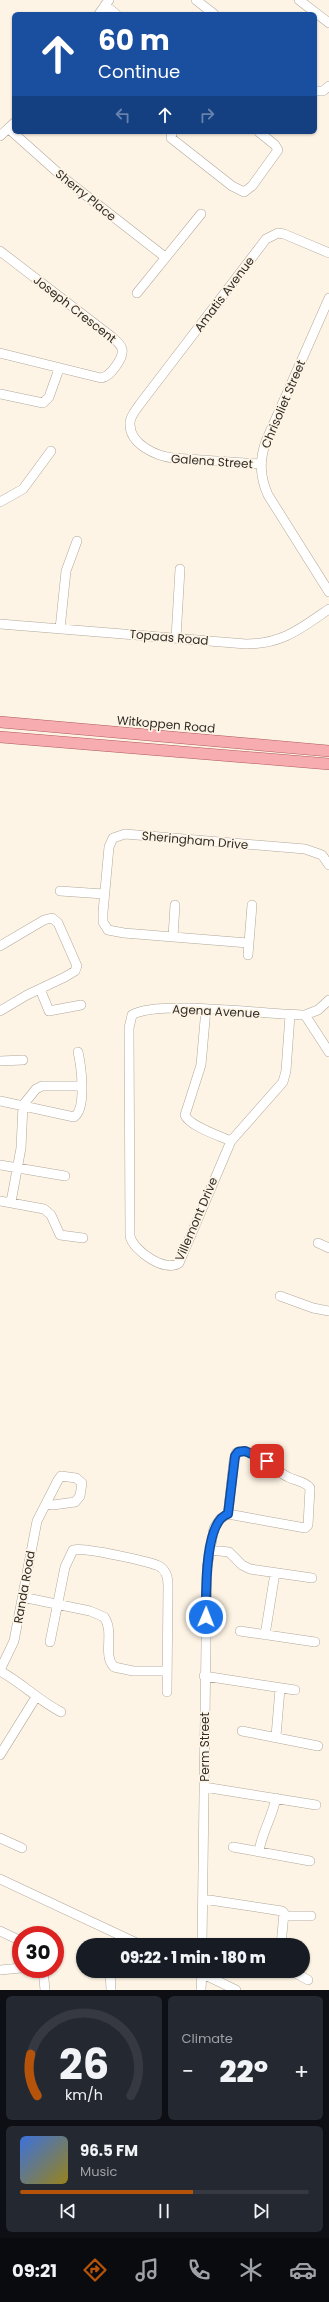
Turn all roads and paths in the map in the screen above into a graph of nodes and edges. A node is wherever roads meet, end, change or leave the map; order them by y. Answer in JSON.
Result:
{"nodes":[{"id":1,"x":299,"y":0,"type":"edge"},
{"id":2,"x":201,"y":2,"type":"edge"},
{"id":3,"x":107,"y":3,"type":"edge"},
{"id":4,"x":100,"y":12,"type":"edge"},
{"id":5,"x":114,"y":12,"type":"edge"},
{"id":6,"x":212,"y":12,"type":"edge"},
{"id":7,"x":315,"y":12,"type":"edge"},
{"id":8,"x":317,"y":14,"type":"edge"},
{"id":9,"x":329,"y":23,"type":"edge"},
{"id":10,"x":329,"y":86,"type":"edge"},
{"id":11,"x":317,"y":92,"type":"edge"},
{"id":12,"x":12,"y":126,"type":"edge"},
{"id":13,"x":20,"y":134,"type":"edge"},
{"id":14,"x":172,"y":134,"type":"edge"},
{"id":15,"x":261,"y":134,"type":"edge"},
{"id":16,"x":0,"y":136,"type":"edge"},
{"id":17,"x":202,"y":214,"type":"dead end"},
{"id":18,"x":0,"y":251,"type":"edge"},
{"id":19,"x":329,"y":253,"type":"edge"},
{"id":20,"x":165,"y":257,"type":"junction"},
{"id":21,"x":137,"y":293,"type":"dead end"},
{"id":22,"x":329,"y":298,"type":"edge"},
{"id":23,"x":0,"y":353,"type":"edge"},
{"id":24,"x":59,"y":369,"type":"junction"},
{"id":25,"x":0,"y":394,"type":"edge"},
{"id":26,"x":140,"y":404,"type":"joint"},
{"id":27,"x":51,"y":451,"type":"dead end"},
{"id":28,"x":260,"y":464,"type":"junction"},
{"id":29,"x":0,"y":502,"type":"edge"},
{"id":30,"x":77,"y":541,"type":"dead end"},
{"id":31,"x":180,"y":569,"type":"dead end"},
{"id":32,"x":329,"y":592,"type":"edge"},
{"id":33,"x":329,"y":609,"type":"edge"},
{"id":34,"x":0,"y":624,"type":"edge"},
{"id":35,"x":60,"y":628,"type":"junction"},
{"id":36,"x":176,"y":638,"type":"junction"},
{"id":37,"x":0,"y":722,"type":"edge"},
{"id":38,"x":0,"y":737,"type":"edge"},
{"id":39,"x":329,"y":752,"type":"edge"},
{"id":40,"x":329,"y":764,"type":"edge"},
{"id":41,"x":329,"y":865,"type":"edge"},
{"id":42,"x":60,"y":891,"type":"dead end"},
{"id":43,"x":104,"y":894,"type":"junction"},
{"id":44,"x":175,"y":904,"type":"dead end"},
{"id":45,"x":252,"y":905,"type":"dead end"},
{"id":46,"x":173,"y":937,"type":"junction"},
{"id":47,"x":248,"y":943,"type":"junction"},
{"id":48,"x":0,"y":946,"type":"edge"},
{"id":49,"x":248,"y":955,"type":"dead end"},
{"id":50,"x":40,"y":989,"type":"junction"},
{"id":51,"x":329,"y":1000,"type":"edge"},
{"id":52,"x":81,"y":1005,"type":"dead end"},
{"id":53,"x":206,"y":1009,"type":"junction"},
{"id":54,"x":0,"y":1011,"type":"edge"},
{"id":55,"x":305,"y":1014,"type":"junction"},
{"id":56,"x":290,"y":1015,"type":"junction"},
{"id":57,"x":130,"y":1018,"type":"joint"},
{"id":58,"x":78,"y":1052,"type":"dead end"},
{"id":59,"x":329,"y":1052,"type":"edge"},
{"id":60,"x":23,"y":1060,"type":"dead end"},
{"id":61,"x":0,"y":1061,"type":"edge"},
{"id":62,"x":82,"y":1086,"type":"junction"},
{"id":63,"x":0,"y":1102,"type":"edge"},
{"id":64,"x":23,"y":1105,"type":"junction"},
{"id":65,"x":231,"y":1141,"type":"junction"},
{"id":66,"x":0,"y":1165,"type":"edge"},
{"id":67,"x":17,"y":1167,"type":"junction"},
{"id":68,"x":65,"y":1176,"type":"dead end"},
{"id":69,"x":0,"y":1201,"type":"edge"},
{"id":70,"x":11,"y":1202,"type":"junction"},
{"id":71,"x":83,"y":1238,"type":"dead end"},
{"id":72,"x":318,"y":1243,"type":"dead end"},
{"id":73,"x":329,"y":1248,"type":"edge"},
{"id":74,"x":280,"y":1296,"type":"dead end"},
{"id":75,"x":329,"y":1303,"type":"edge"},
{"id":76,"x":329,"y":1310,"type":"edge"},
{"id":77,"x":46,"y":1504,"type":"dead end"},
{"id":78,"x":228,"y":1514,"type":"junction"},
{"id":79,"x":210,"y":1550,"type":"junction"},
{"id":80,"x":275,"y":1573,"type":"junction"},
{"id":81,"x":312,"y":1578,"type":"dead end"},
{"id":82,"x":22,"y":1597,"type":"junction"},
{"id":83,"x":58,"y":1604,"type":"junction"},
{"id":84,"x":240,"y":1631,"type":"dead end"},
{"id":85,"x":265,"y":1635,"type":"junction"},
{"id":86,"x":50,"y":1642,"type":"dead end"},
{"id":87,"x":315,"y":1642,"type":"dead end"},
{"id":88,"x":0,"y":1671,"type":"edge"},
{"id":89,"x":167,"y":1671,"type":"junction"},
{"id":90,"x":204,"y":1676,"type":"junction"},
{"id":91,"x":280,"y":1689,"type":"junction"},
{"id":92,"x":295,"y":1690,"type":"dead end"},
{"id":93,"x":167,"y":1692,"type":"dead end"},
{"id":94,"x":36,"y":1697,"type":"junction"},
{"id":95,"x":61,"y":1712,"type":"dead end"},
{"id":96,"x":242,"y":1731,"type":"dead end"},
{"id":97,"x":276,"y":1736,"type":"junction"},
{"id":98,"x":318,"y":1746,"type":"dead end"},
{"id":99,"x":0,"y":1755,"type":"edge"},
{"id":100,"x":204,"y":1787,"type":"junction"},
{"id":101,"x":276,"y":1798,"type":"junction"},
{"id":102,"x":316,"y":1805,"type":"dead end"},
{"id":103,"x":0,"y":1838,"type":"edge"},
{"id":104,"x":233,"y":1847,"type":"dead end"},
{"id":105,"x":22,"y":1848,"type":"dead end"},
{"id":106,"x":259,"y":1851,"type":"junction"},
{"id":107,"x":310,"y":1861,"type":"dead end"},
{"id":108,"x":0,"y":1879,"type":"edge"},
{"id":109,"x":203,"y":1900,"type":"junction"},
{"id":110,"x":284,"y":1916,"type":"junction"},
{"id":111,"x":311,"y":1916,"type":"dead end"},
{"id":112,"x":0,"y":1931,"type":"edge"},
{"id":113,"x":12,"y":1937,"type":"edge"},
{"id":114,"x":126,"y":1938,"type":"edge"},
{"id":115,"x":202,"y":1938,"type":"edge"},
{"id":116,"x":282,"y":1938,"type":"edge"},
{"id":117,"x":12,"y":1969,"type":"edge"},
{"id":118,"x":0,"y":1970,"type":"edge"},
{"id":119,"x":44,"y":1978,"type":"edge"},
{"id":120,"x":110,"y":1978,"type":"edge"},
{"id":121,"x":200,"y":1978,"type":"edge"},
{"id":122,"x":212,"y":1978,"type":"edge"},
{"id":123,"x":304,"y":1978,"type":"edge"},
{"id":124,"x":308,"y":1980,"type":"dead end"},
{"id":125,"x":46,"y":1990,"type":"edge"},
{"id":126,"x":111,"y":1990,"type":"edge"},
{"id":127,"x":201,"y":1990,"type":"edge"},
{"id":128,"x":236,"y":1990,"type":"edge"}],
"edges":[{"from":1,"to":7,"type":"street"},
{"from":2,"to":6,"type":"street"},
{"from":3,"to":4,"type":"street"},
{"from":3,"to":5,"type":"street"},
{"from":8,"to":9,"type":"street"},
{"from":10,"to":11,"type":"street"},
{"from":12,"to":16,"type":"street"},
{"from":13,"to":20,"type":"street","name":"Sherry Place"},
{"from":14,"to":15,"type":"street"},
{"from":17,"to":20,"type":"street"},
{"from":18,"to":24,"type":"street","name":"Joseph Crescent"},
{"from":19,"to":26,"type":"street","name":"Amatis Avenue"},
{"from":20,"to":21,"type":"street"},
{"from":22,"to":28,"type":"street","name":"Chrisoliet Street"},
{"from":23,"to":24,"type":"street","name":"Joseph Crescent"},
{"from":24,"to":25,"type":"street"},
{"from":26,"to":28,"type":"street","name":"Galena Street"},
{"from":27,"to":29,"type":"street"},
{"from":28,"to":32,"type":"street","name":"Chrisoliet Street"},
{"from":30,"to":35,"type":"street"},
{"from":31,"to":36,"type":"street"},
{"from":33,"to":36,"type":"street","name":"Topaas Road"},
{"from":34,"to":35,"type":"street","name":"Topaas Road"},
{"from":35,"to":36,"type":"street","name":"Topaas Road"},
{"from":37,"to":39,"type":"main road","name":"Witkoppen Road"},
{"from":38,"to":40,"type":"main road"},
{"from":41,"to":43,"type":"street","name":"Sheringham Drive"},
{"from":42,"to":43,"type":"street"},
{"from":43,"to":46,"type":"street","name":"Sheringham Drive"},
{"from":44,"to":46,"type":"street"},
{"from":45,"to":47,"type":"street"},
{"from":46,"to":47,"type":"street","name":"Sheringham Drive"},
{"from":47,"to":49,"type":"street"},
{"from":48,"to":50,"type":"street"},
{"from":50,"to":52,"type":"street"},
{"from":50,"to":54,"type":"street"},
{"from":51,"to":55,"type":"street","name":"Agena Avenue"},
{"from":53,"to":56,"type":"street","name":"Agena Avenue"},
{"from":53,"to":57,"type":"street","name":"Agena Avenue"},
{"from":53,"to":65,"type":"street"},
{"from":55,"to":56,"type":"street","name":"Agena Avenue"},
{"from":55,"to":59,"type":"street"},
{"from":56,"to":65,"type":"street","name":"Villemont Drive"},
{"from":57,"to":65,"type":"street","name":"Villemont Drive"},
{"from":58,"to":62,"type":"street"},
{"from":60,"to":61,"type":"street"},
{"from":62,"to":64,"type":"street"},
{"from":62,"to":64,"type":"street"},
{"from":63,"to":64,"type":"street"},
{"from":64,"to":67,"type":"street"},
{"from":66,"to":67,"type":"street"},
{"from":67,"to":68,"type":"street"},
{"from":67,"to":70,"type":"street"},
{"from":69,"to":70,"type":"street"},
{"from":70,"to":71,"type":"street"},
{"from":72,"to":73,"type":"street"},
{"from":74,"to":76,"type":"street"},
{"from":75,"to":76,"type":"street"},
{"from":77,"to":82,"type":"street","name":"Randa Road"},
{"from":78,"to":78,"type":"street"},
{"from":78,"to":79,"type":"street","name":"Perm Street"},
{"from":79,"to":80,"type":"street"},
{"from":79,"to":90,"type":"street","name":"Perm Street"},
{"from":80,"to":81,"type":"street"},
{"from":80,"to":85,"type":"street"},
{"from":82,"to":83,"type":"street"},
{"from":82,"to":88,"type":"street","name":"Randa Road"},
{"from":83,"to":86,"type":"street"},
{"from":83,"to":89,"type":"street"},
{"from":83,"to":89,"type":"street"},
{"from":84,"to":85,"type":"street"},
{"from":85,"to":87,"type":"street"},
{"from":88,"to":94,"type":"street"},
{"from":89,"to":93,"type":"street"},
{"from":90,"to":91,"type":"street"},
{"from":90,"to":100,"type":"street","name":"Perm Street"},
{"from":91,"to":92,"type":"street"},
{"from":91,"to":97,"type":"street"},
{"from":94,"to":95,"type":"street"},
{"from":94,"to":99,"type":"street"},
{"from":96,"to":97,"type":"street"},
{"from":97,"to":98,"type":"street"},
{"from":100,"to":101,"type":"street"},
{"from":100,"to":109,"type":"street","name":"Perm Street"},
{"from":101,"to":102,"type":"street"},
{"from":101,"to":106,"type":"street"},
{"from":103,"to":105,"type":"street"},
{"from":104,"to":106,"type":"street"},
{"from":106,"to":107,"type":"street"},
{"from":108,"to":114,"type":"street"},
{"from":109,"to":110,"type":"street"},
{"from":109,"to":115,"type":"street","name":"Perm Street"},
{"from":110,"to":111,"type":"street"},
{"from":110,"to":116,"type":"street"},
{"from":112,"to":113,"type":"street"},
{"from":117,"to":118,"type":"street"},
{"from":119,"to":125,"type":"street"},
{"from":120,"to":126,"type":"street"},
{"from":121,"to":127,"type":"street"},
{"from":122,"to":128,"type":"street"},
{"from":123,"to":124,"type":"street"}]}
